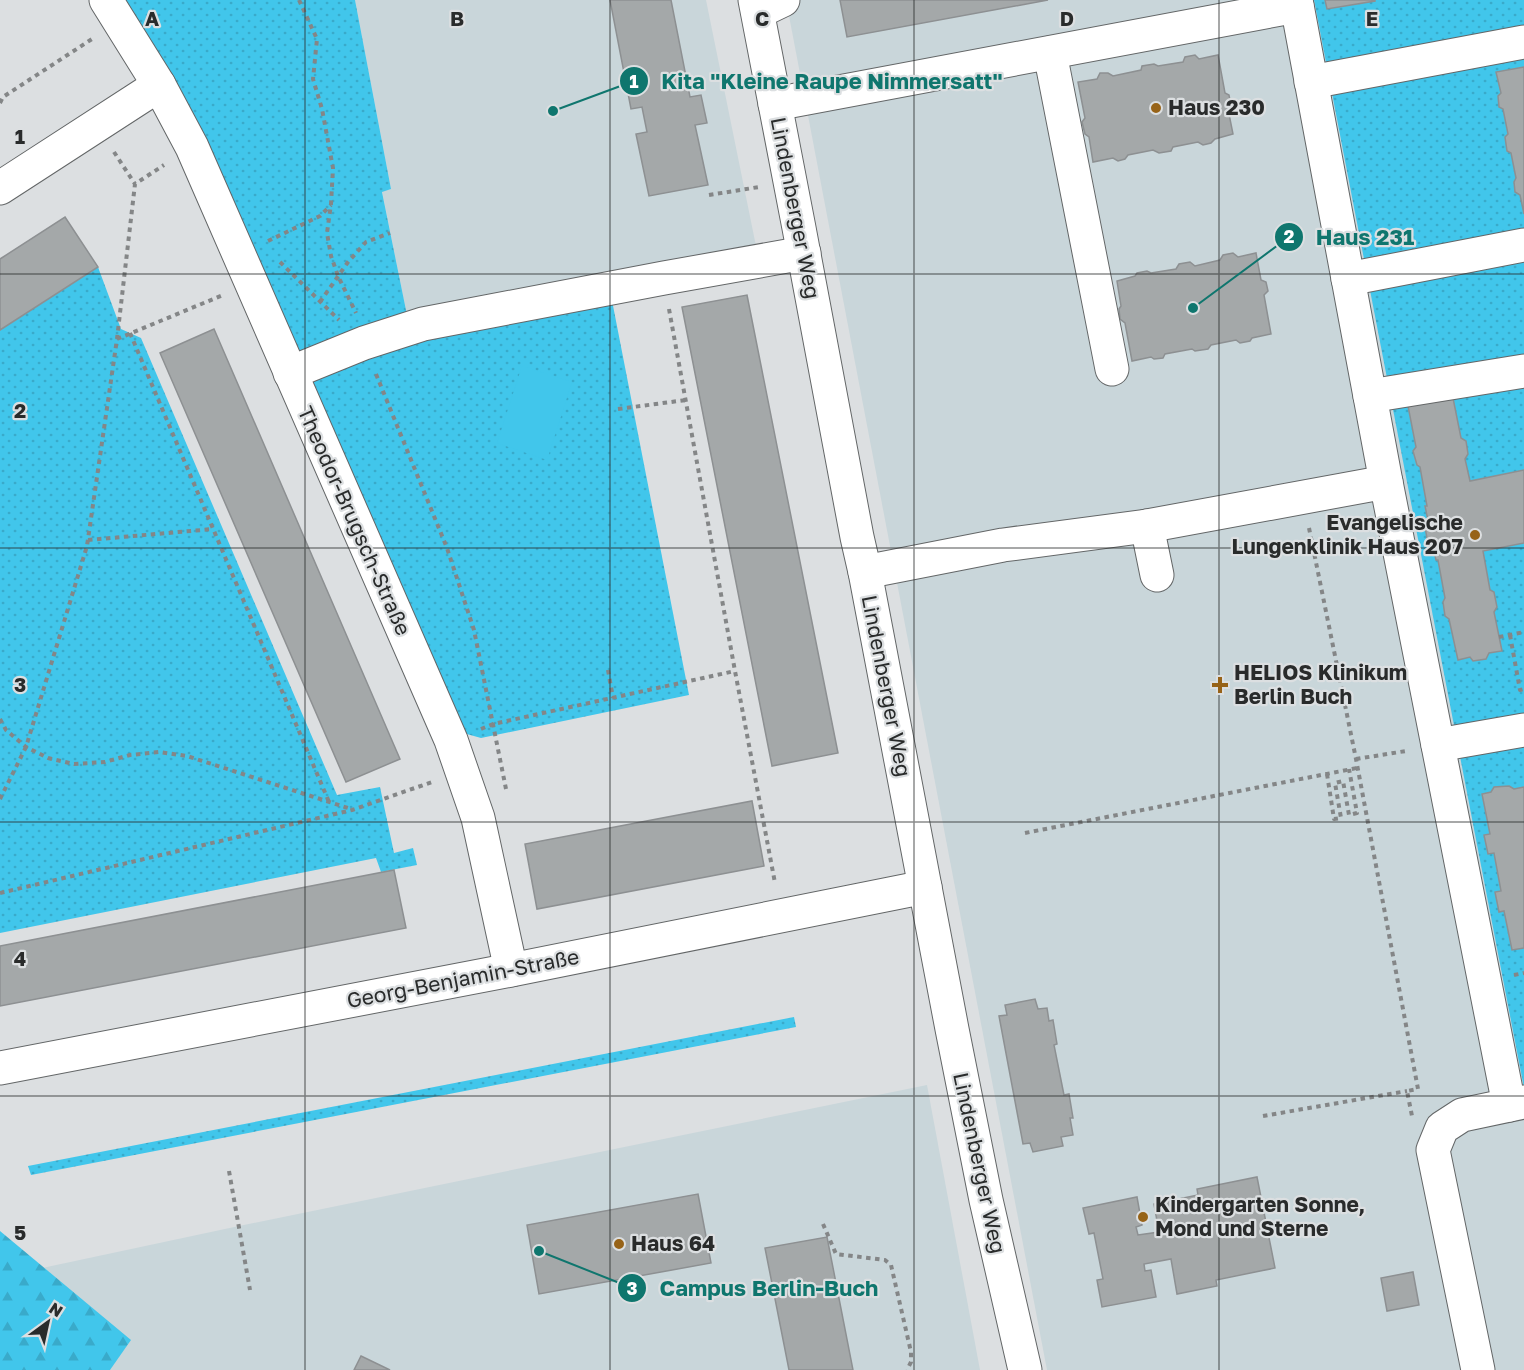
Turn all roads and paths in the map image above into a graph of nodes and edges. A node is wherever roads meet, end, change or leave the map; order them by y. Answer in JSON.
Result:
{"nodes":[{"id":1,"x":299,"y":0,"type":"edge"},
{"id":2,"x":1297,"y":3,"type":"edge"},
{"id":3,"x":765,"y":4,"type":"edge"},
{"id":4,"x":113,"y":10,"type":"edge"},
{"id":5,"x":1190,"y":13,"type":"edge"},
{"id":6,"x":1524,"y":42,"type":"edge"},
{"id":7,"x":1050,"y":53,"type":"junction"},
{"id":8,"x":1311,"y":81,"type":"junction"},
{"id":9,"x":159,"y":85,"type":"junction"},
{"id":10,"x":0,"y":103,"type":"edge"},
{"id":11,"x":775,"y":104,"type":"junction"},
{"id":12,"x":192,"y":147,"type":"junction"},
{"id":13,"x":790,"y":181,"type":"junction"},
{"id":14,"x":0,"y":188,"type":"edge"},
{"id":15,"x":709,"y":195,"type":"dead end"},
{"id":16,"x":331,"y":204,"type":"junction"},
{"id":17,"x":390,"y":233,"type":"dead end"},
{"id":18,"x":265,"y":242,"type":"dead end"},
{"id":19,"x":1524,"y":245,"type":"edge"},
{"id":20,"x":804,"y":253,"type":"junction"},
{"id":21,"x":279,"y":260,"type":"dead end"},
{"id":22,"x":338,"y":276,"type":"junction"},
{"id":23,"x":664,"y":278,"type":"junction"},
{"id":24,"x":1348,"y":279,"type":"junction"},
{"id":25,"x":251,"y":284,"type":"junction"},
{"id":26,"x":320,"y":302,"type":"junction"},
{"id":27,"x":130,"y":333,"type":"junction"},
{"id":28,"x":117,"y":339,"type":"junction"},
{"id":29,"x":364,"y":343,"type":"junction"},
{"id":30,"x":1112,"y":369,"type":"dead end"},
{"id":31,"x":1524,"y":371,"type":"edge"},
{"id":32,"x":290,"y":373,"type":"junction"},
{"id":33,"x":1370,"y":396,"type":"junction"},
{"id":34,"x":686,"y":400,"type":"junction"},
{"id":35,"x":618,"y":409,"type":"dead end"},
{"id":36,"x":1386,"y":482,"type":"junction"},
{"id":37,"x":1302,"y":497,"type":"junction"},
{"id":38,"x":1147,"y":526,"type":"junction"},
{"id":39,"x":213,"y":529,"type":"junction"},
{"id":40,"x":88,"y":540,"type":"junction"},
{"id":41,"x":865,"y":572,"type":"junction"},
{"id":42,"x":1157,"y":575,"type":"dead end"},
{"id":43,"x":1524,"y":632,"type":"edge"},
{"id":44,"x":1510,"y":635,"type":"junction"},
{"id":45,"x":1499,"y":637,"type":"dead end"},
{"id":46,"x":608,"y":670,"type":"dead end"},
{"id":47,"x":735,"y":671,"type":"junction"},
{"id":48,"x":1524,"y":689,"type":"edge"},
{"id":49,"x":613,"y":698,"type":"junction"},
{"id":50,"x":0,"y":719,"type":"edge"},
{"id":51,"x":493,"y":724,"type":"junction"},
{"id":52,"x":1524,"y":730,"type":"edge"},
{"id":53,"x":451,"y":740,"type":"junction"},
{"id":54,"x":1438,"y":745,"type":"junction"},
{"id":55,"x":26,"y":747,"type":"junction"},
{"id":56,"x":1356,"y":759,"type":"junction"},
{"id":57,"x":1357,"y":768,"type":"junction"},
{"id":58,"x":462,"y":770,"type":"junction"},
{"id":59,"x":1349,"y":770,"type":"junction"},
{"id":60,"x":1327,"y":774,"type":"junction"},
{"id":61,"x":507,"y":797,"type":"dead end"},
{"id":62,"x":0,"y":799,"type":"edge"},
{"id":63,"x":329,"y":802,"type":"junction"},
{"id":64,"x":352,"y":810,"type":"junction"},
{"id":65,"x":1025,"y":833,"type":"dead end"},
{"id":66,"x":925,"y":887,"type":"junction"},
{"id":67,"x":0,"y":893,"type":"edge"},
{"id":68,"x":782,"y":916,"type":"junction"},
{"id":69,"x":511,"y":970,"type":"junction"},
{"id":70,"x":0,"y":1068,"type":"edge"},
{"id":71,"x":1407,"y":1091,"type":"junction"},
{"id":72,"x":1516,"y":1104,"type":"edge"},
{"id":73,"x":1263,"y":1116,"type":"dead end"},
{"id":74,"x":1413,"y":1124,"type":"dead end"},
{"id":75,"x":229,"y":1171,"type":"dead end"},
{"id":76,"x":823,"y":1224,"type":"dead end"},
{"id":77,"x":250,"y":1290,"type":"dead end"},
{"id":78,"x":907,"y":1370,"type":"edge"},
{"id":79,"x":1025,"y":1370,"type":"edge"},
{"id":80,"x":1478,"y":1370,"type":"edge"}],
"edges":[{"from":1,"to":16,"type":"path"},
{"from":2,"to":5,"type":"street"},
{"from":2,"to":8,"type":"street"},
{"from":3,"to":11,"type":"street","name":"Lindenberger Weg"},
{"from":4,"to":9,"type":"street","name":"Theodor-Brugsch-Straße"},
{"from":4,"to":10,"type":"path"},
{"from":5,"to":7,"type":"street"},
{"from":6,"to":8,"type":"street"},
{"from":7,"to":11,"type":"street"},
{"from":7,"to":30,"type":"street"},
{"from":8,"to":24,"type":"street"},
{"from":9,"to":12,"type":"street","name":"Theodor-Brugsch-Straße"},
{"from":9,"to":14,"type":"street"},
{"from":11,"to":13,"type":"street","name":"Lindenberger Weg"},
{"from":12,"to":25,"type":"street","name":"Theodor-Brugsch-Straße"},
{"from":12,"to":28,"type":"path"},
{"from":13,"to":15,"type":"path"},
{"from":13,"to":20,"type":"street","name":"Lindenberger Weg"},
{"from":16,"to":18,"type":"path"},
{"from":16,"to":22,"type":"path"},
{"from":17,"to":22,"type":"path"},
{"from":19,"to":24,"type":"street"},
{"from":20,"to":23,"type":"street"},
{"from":20,"to":41,"type":"street","name":"Lindenberger Weg"},
{"from":21,"to":26,"type":"path"},
{"from":22,"to":26,"type":"path"},
{"from":22,"to":29,"type":"path"},
{"from":23,"to":29,"type":"street"},
{"from":23,"to":34,"type":"path"},
{"from":24,"to":33,"type":"street"},
{"from":25,"to":27,"type":"path"},
{"from":25,"to":32,"type":"street","name":"Theodor-Brugsch-Straße"},
{"from":26,"to":29,"type":"path"},
{"from":27,"to":28,"type":"path"},
{"from":27,"to":39,"type":"path"},
{"from":28,"to":40,"type":"path"},
{"from":29,"to":32,"type":"street"},
{"from":29,"to":51,"type":"path"},
{"from":31,"to":33,"type":"street"},
{"from":32,"to":53,"type":"street","name":"Theodor-Brugsch-Straße"},
{"from":33,"to":36,"type":"street"},
{"from":34,"to":35,"type":"path"},
{"from":34,"to":47,"type":"path"},
{"from":36,"to":37,"type":"street"},
{"from":36,"to":54,"type":"street"},
{"from":37,"to":38,"type":"street"},
{"from":37,"to":56,"type":"path"},
{"from":38,"to":41,"type":"street"},
{"from":38,"to":42,"type":"street"},
{"from":39,"to":40,"type":"path"},
{"from":39,"to":63,"type":"path"},
{"from":40,"to":55,"type":"path"},
{"from":41,"to":66,"type":"street","name":"Lindenberger Weg"},
{"from":43,"to":44,"type":"path"},
{"from":44,"to":45,"type":"path"},
{"from":44,"to":48,"type":"path"},
{"from":46,"to":49,"type":"path"},
{"from":47,"to":49,"type":"path"},
{"from":47,"to":68,"type":"path"},
{"from":49,"to":51,"type":"path"},
{"from":50,"to":55,"type":"path"},
{"from":51,"to":53,"type":"path"},
{"from":51,"to":61,"type":"path"},
{"from":52,"to":54,"type":"street"},
{"from":53,"to":58,"type":"street","name":"Theodor-Brugsch-Straße"},
{"from":54,"to":56,"type":"path"},
{"from":54,"to":72,"type":"street"},
{"from":55,"to":62,"type":"path"},
{"from":55,"to":63,"type":"path"},
{"from":56,"to":57,"type":"path"},
{"from":57,"to":59,"type":"path"},
{"from":57,"to":71,"type":"path"},
{"from":58,"to":64,"type":"path"},
{"from":58,"to":69,"type":"street","name":"Theodor-Brugsch-Straße"},
{"from":59,"to":60,"type":"path"},
{"from":59,"to":60,"type":"path"},
{"from":60,"to":65,"type":"path"},
{"from":63,"to":64,"type":"path"},
{"from":64,"to":67,"type":"path"},
{"from":66,"to":68,"type":"street","name":"Georg-Benjamin-Straße"},
{"from":66,"to":79,"type":"street","name":"Lindenberger Weg"},
{"from":68,"to":69,"type":"street","name":"Georg-Benjamin-Straße"},
{"from":69,"to":70,"type":"street","name":"Georg-Benjamin-Straße"},
{"from":71,"to":73,"type":"path"},
{"from":71,"to":74,"type":"path"},
{"from":72,"to":80,"type":"street"},
{"from":75,"to":77,"type":"path"},
{"from":76,"to":78,"type":"path"}]}
